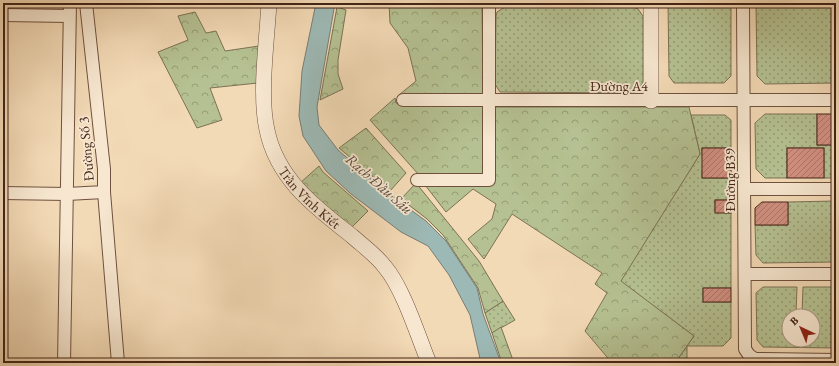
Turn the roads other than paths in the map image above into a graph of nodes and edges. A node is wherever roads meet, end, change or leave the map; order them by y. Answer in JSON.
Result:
{"nodes":[{"id":1,"x":70,"y":3,"type":"edge"},
{"id":2,"x":86,"y":3,"type":"edge"},
{"id":3,"x":269,"y":3,"type":"edge"},
{"id":4,"x":489,"y":3,"type":"edge"},
{"id":5,"x":651,"y":3,"type":"edge"},
{"id":6,"x":743,"y":3,"type":"edge"},
{"id":7,"x":3,"y":15,"type":"edge"},
{"id":8,"x":69,"y":16,"type":"junction"},
{"id":9,"x":403,"y":100,"type":"dead end"},
{"id":10,"x":744,"y":100,"type":"junction"},
{"id":11,"x":836,"y":100,"type":"edge"},
{"id":12,"x":489,"y":101,"type":"junction"},
{"id":13,"x":651,"y":101,"type":"junction"},
{"id":14,"x":417,"y":180,"type":"dead end"},
{"id":15,"x":745,"y":189,"type":"junction"},
{"id":16,"x":836,"y":189,"type":"edge"},
{"id":17,"x":104,"y":192,"type":"junction"},
{"id":18,"x":3,"y":193,"type":"edge"},
{"id":19,"x":67,"y":194,"type":"junction"},
{"id":20,"x":746,"y":274,"type":"junction"},
{"id":21,"x":836,"y":274,"type":"edge"},
{"id":22,"x":836,"y":360,"type":"edge"},
{"id":23,"x":64,"y":363,"type":"edge"},
{"id":24,"x":118,"y":363,"type":"edge"},
{"id":25,"x":429,"y":363,"type":"edge"}],
"edges":[{"from":1,"to":8,"type":"street"},
{"from":2,"to":17,"type":"street","name":"Đường Số 3"},
{"from":3,"to":25,"type":"street","name":"Trần Vĩnh Kiết"},
{"from":4,"to":12,"type":"street"},
{"from":5,"to":13,"type":"street"},
{"from":6,"to":10,"type":"street","name":"Đường B39"},
{"from":7,"to":8,"type":"street"},
{"from":8,"to":19,"type":"street"},
{"from":9,"to":12,"type":"street","name":"Đường A4"},
{"from":10,"to":11,"type":"street","name":"Đường A4"},
{"from":10,"to":13,"type":"street","name":"Đường A4"},
{"from":10,"to":15,"type":"street","name":"Đường B39"},
{"from":12,"to":13,"type":"street","name":"Đường A4"},
{"from":12,"to":14,"type":"street"},
{"from":15,"to":16,"type":"street"},
{"from":15,"to":20,"type":"street","name":"Đường B39"},
{"from":17,"to":19,"type":"street","name":"Đường Số 3"},
{"from":17,"to":24,"type":"street"},
{"from":18,"to":19,"type":"street","name":"Đường Số 3"},
{"from":19,"to":23,"type":"street"},
{"from":20,"to":21,"type":"street"},
{"from":20,"to":22,"type":"street","name":"Đường B39"}]}
